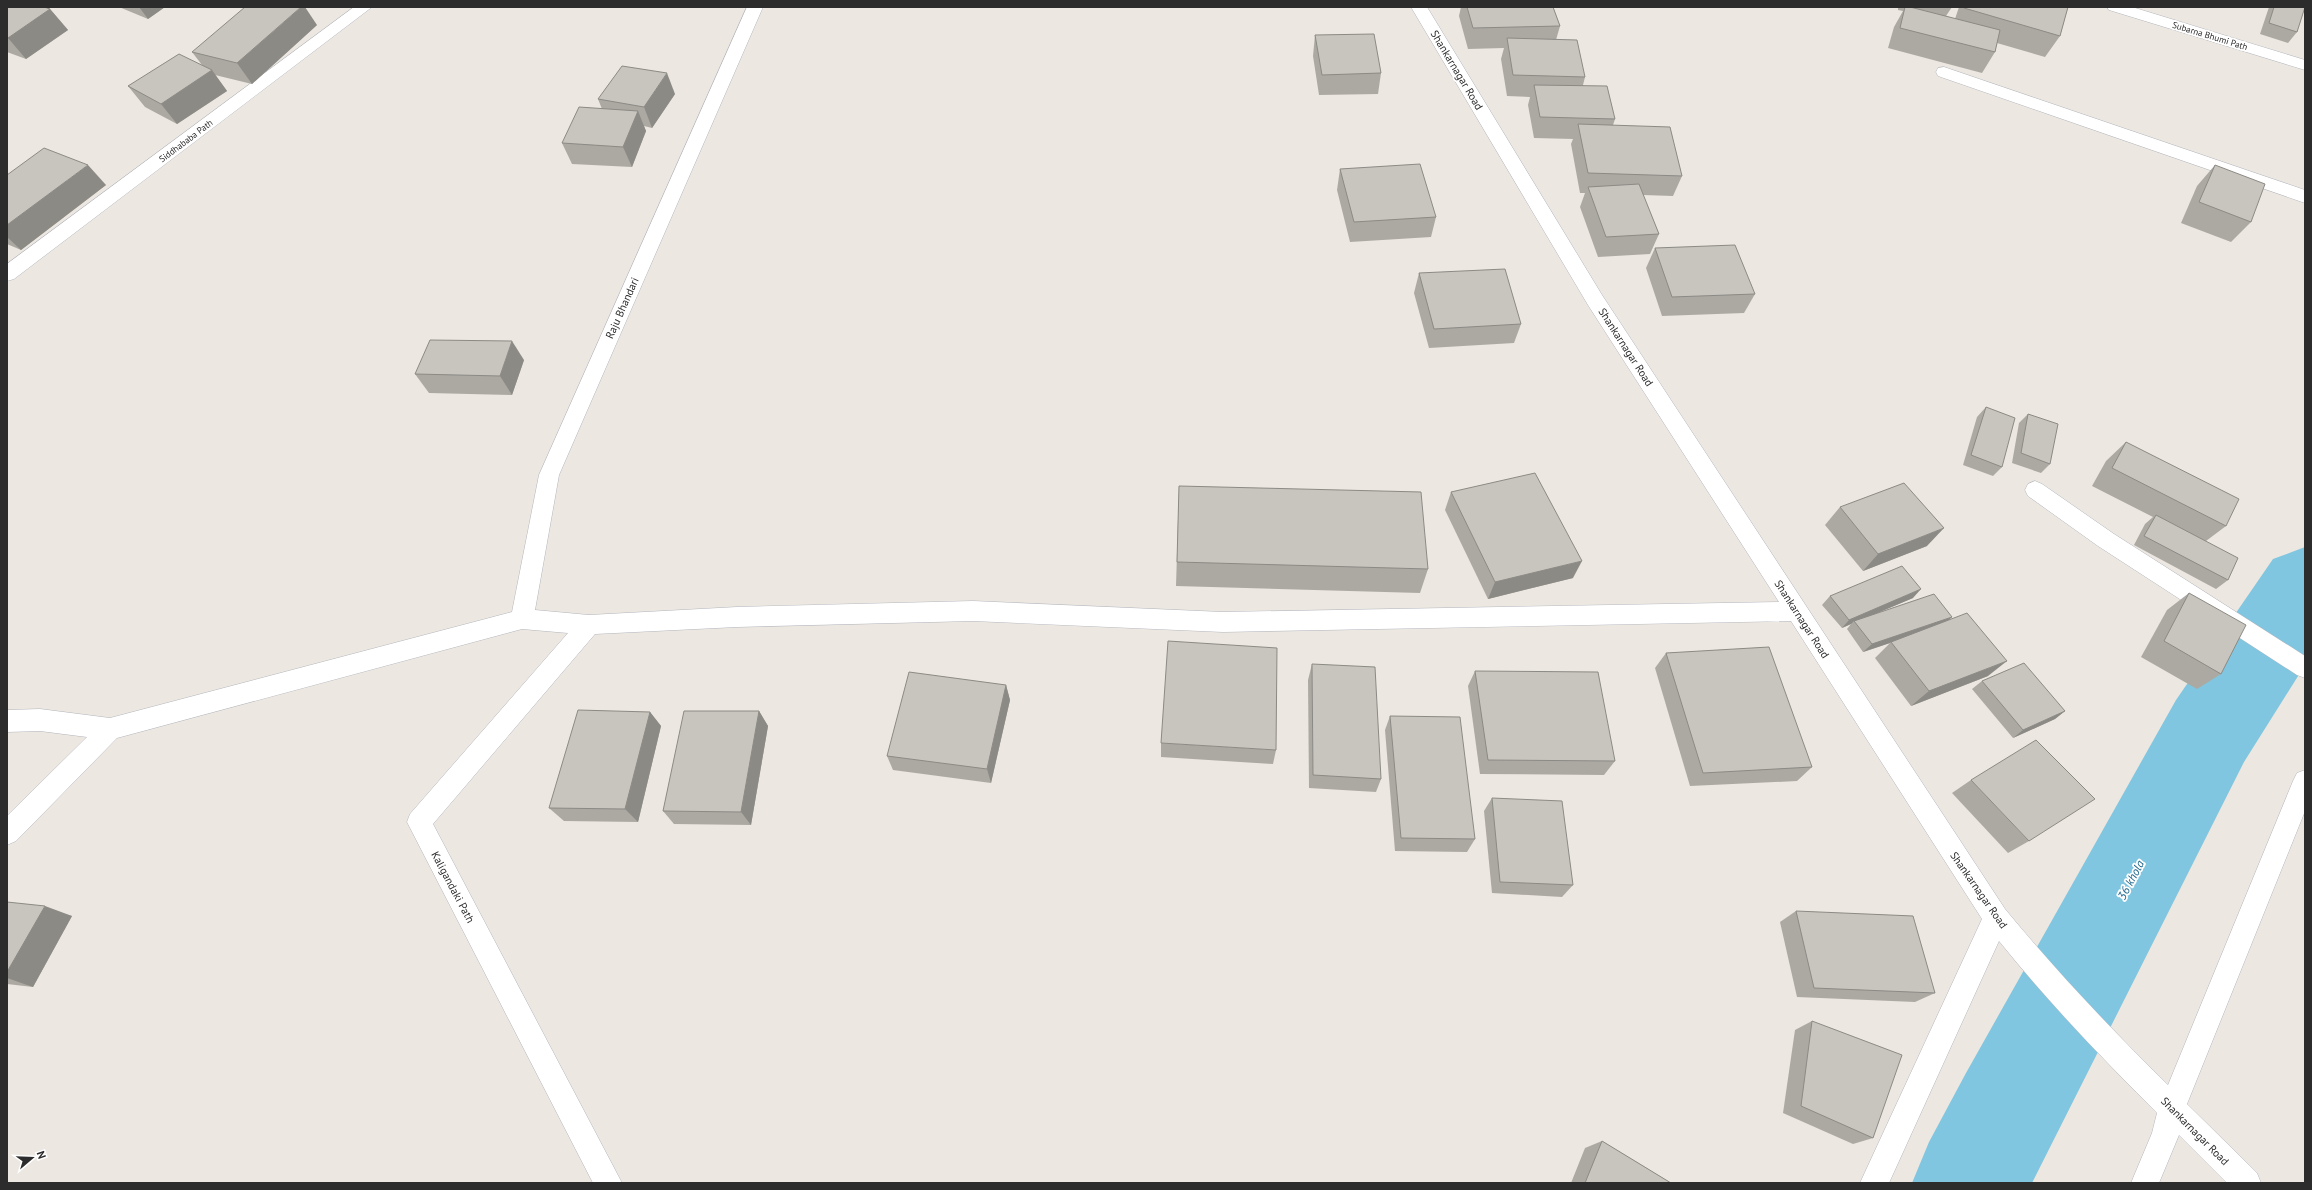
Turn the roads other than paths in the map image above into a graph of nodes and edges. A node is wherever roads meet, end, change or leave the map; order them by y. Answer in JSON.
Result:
{"nodes":[{"id":1,"x":364,"y":7,"type":"edge"},
{"id":2,"x":754,"y":7,"type":"edge"},
{"id":3,"x":1419,"y":7,"type":"edge"},
{"id":4,"x":2115,"y":7,"type":"edge"},
{"id":5,"x":2305,"y":65,"type":"edge"},
{"id":6,"x":1944,"y":72,"type":"dead end"},
{"id":7,"x":2305,"y":197,"type":"edge"},
{"id":8,"x":7,"y":274,"type":"edge"},
{"id":9,"x":2034,"y":490,"type":"dead end"},
{"id":10,"x":1797,"y":611,"type":"junction"},
{"id":11,"x":522,"y":619,"type":"junction"},
{"id":12,"x":589,"y":625,"type":"junction"},
{"id":13,"x":2300,"y":666,"type":"edge"},
{"id":14,"x":7,"y":721,"type":"edge"},
{"id":15,"x":110,"y":729,"type":"junction"},
{"id":16,"x":2305,"y":781,"type":"edge"},
{"id":17,"x":7,"y":833,"type":"edge"},
{"id":18,"x":1996,"y":918,"type":"junction"},
{"id":19,"x":2172,"y":1108,"type":"junction"},
{"id":20,"x":2149,"y":1173,"type":"edge"},
{"id":21,"x":608,"y":1183,"type":"edge"},
{"id":22,"x":1874,"y":1183,"type":"edge"},
{"id":23,"x":2247,"y":1183,"type":"edge"}],
"edges":[{"from":1,"to":8,"type":"street","name":"Siddhababa Path"},
{"from":2,"to":11,"type":"street","name":"Raju Bhandari"},
{"from":3,"to":10,"type":"street","name":"Shankarnagar Road"},
{"from":4,"to":5,"type":"street","name":"Subarna Bhumi Path"},
{"from":6,"to":7,"type":"street"},
{"from":9,"to":13,"type":"street"},
{"from":10,"to":12,"type":"street"},
{"from":10,"to":18,"type":"street","name":"Shankarnagar Road"},
{"from":11,"to":12,"type":"street"},
{"from":11,"to":15,"type":"street"},
{"from":12,"to":21,"type":"street","name":"Kaligandaki Path"},
{"from":14,"to":15,"type":"street"},
{"from":15,"to":17,"type":"street"},
{"from":16,"to":19,"type":"street"},
{"from":18,"to":19,"type":"street","name":"Shankarnagar Road"},
{"from":18,"to":22,"type":"street"},
{"from":19,"to":20,"type":"street"},
{"from":19,"to":23,"type":"street","name":"Shankarnagar Road"}]}
